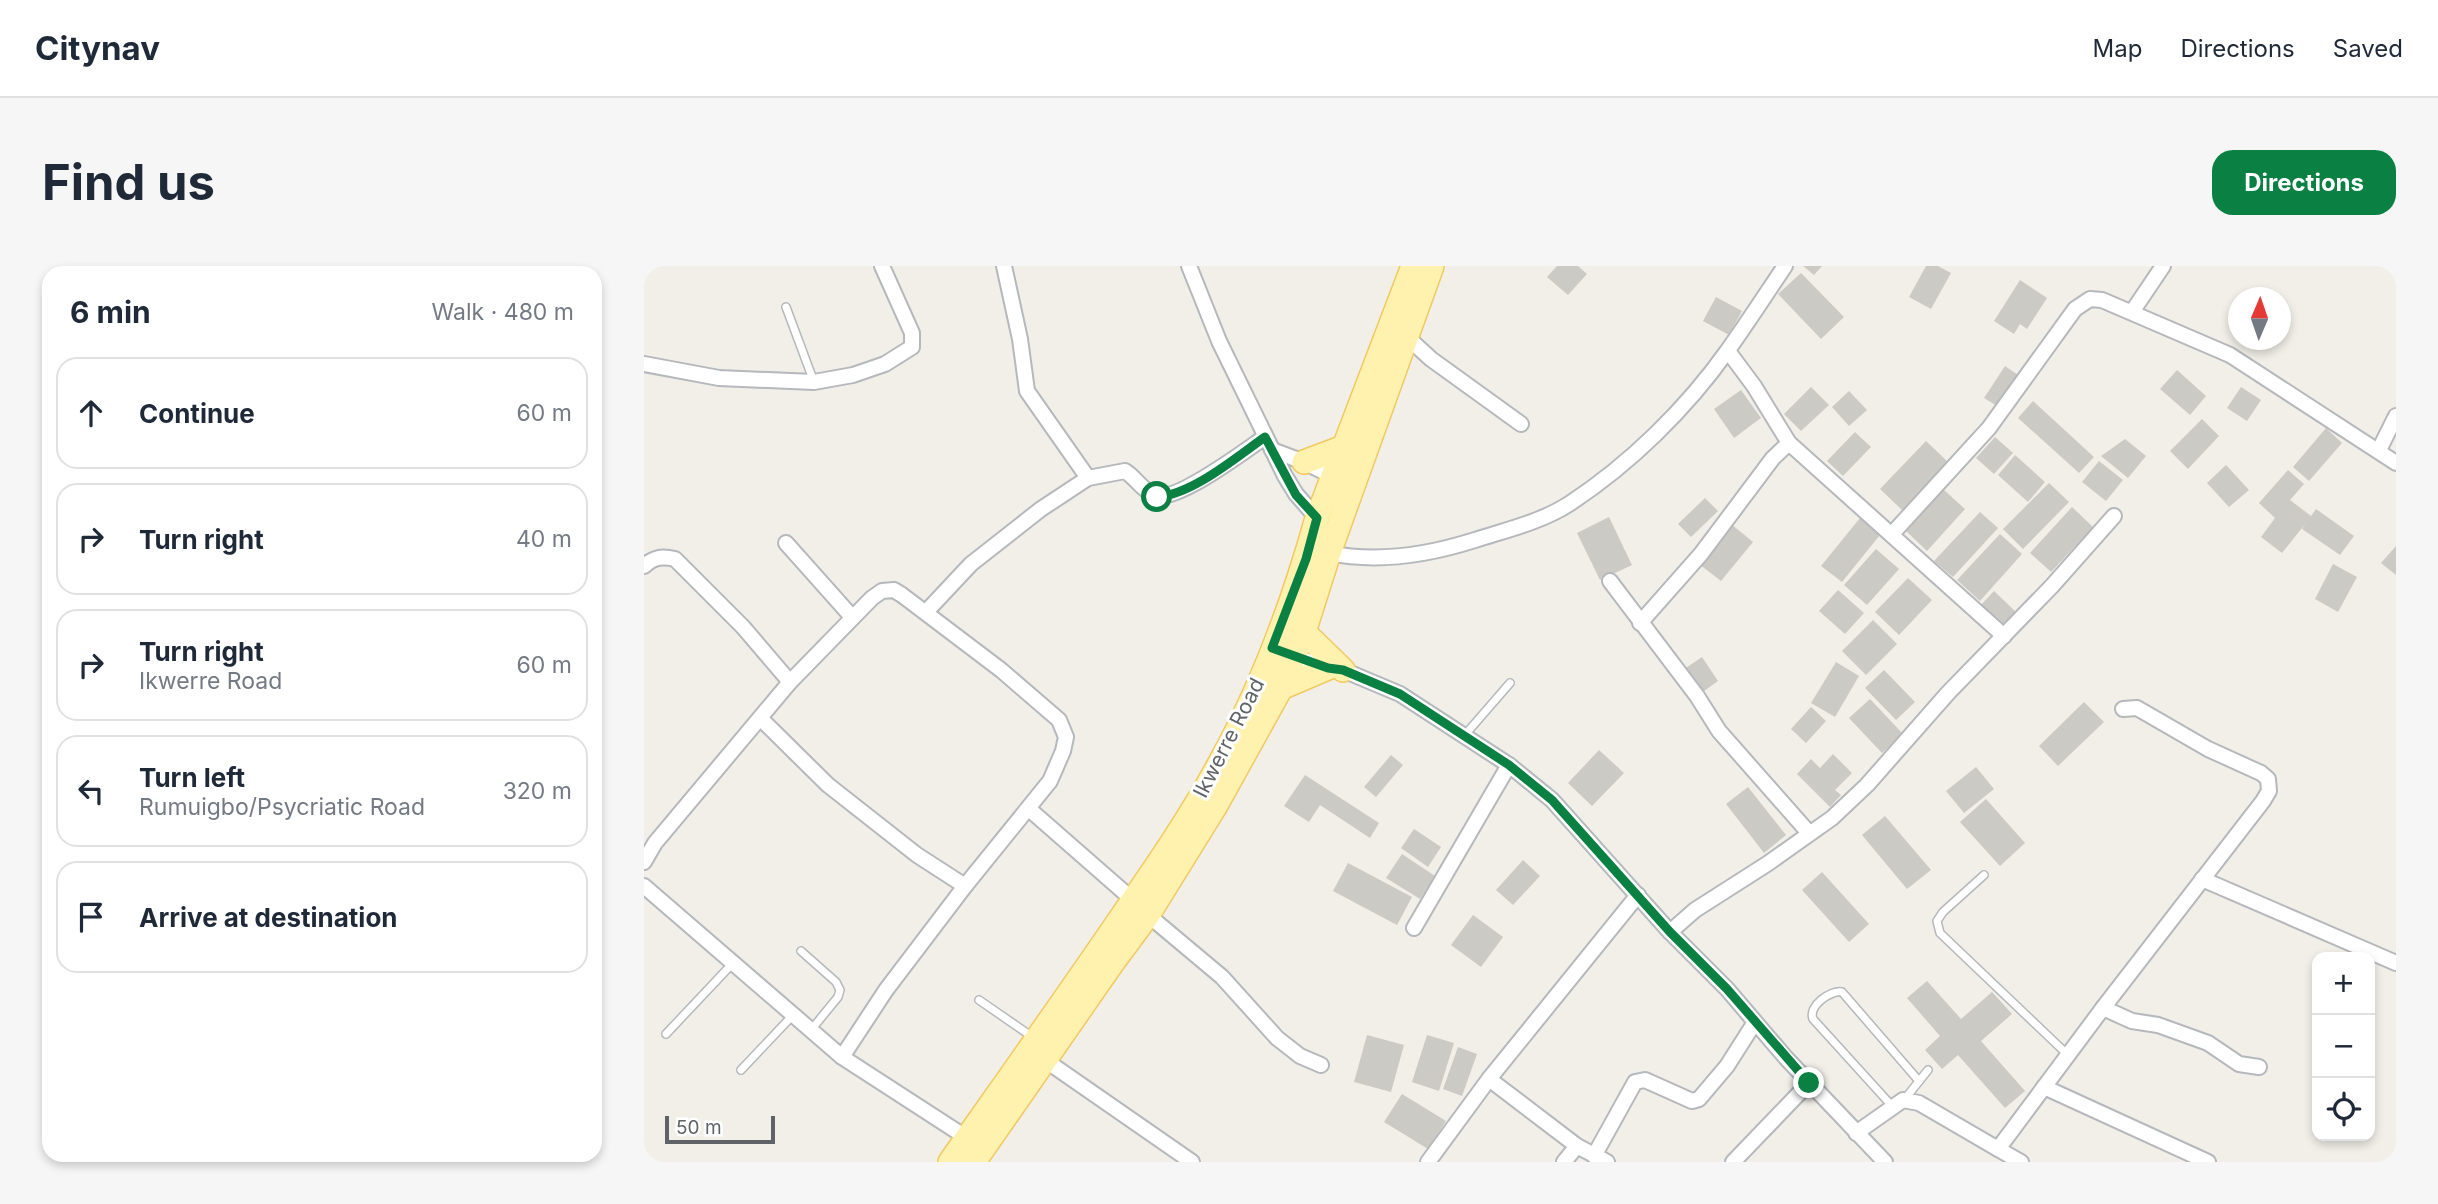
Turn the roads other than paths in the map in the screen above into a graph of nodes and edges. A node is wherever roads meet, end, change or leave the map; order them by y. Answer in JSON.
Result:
{"nodes":[{"id":1,"x":882,"y":266,"type":"edge"},
{"id":2,"x":1004,"y":266,"type":"edge"},
{"id":3,"x":1189,"y":266,"type":"edge"},
{"id":4,"x":1413,"y":266,"type":"edge"},
{"id":5,"x":1432,"y":266,"type":"edge"},
{"id":6,"x":1785,"y":266,"type":"edge"},
{"id":7,"x":2162,"y":266,"type":"edge"},
{"id":8,"x":786,"y":307,"type":"dead end"},
{"id":9,"x":2132,"y":312,"type":"junction"},
{"id":10,"x":1406,"y":337,"type":"junction"},
{"id":11,"x":1728,"y":351,"type":"junction"},
{"id":12,"x":644,"y":363,"type":"edge"},
{"id":13,"x":814,"y":383,"type":"junction"},
{"id":14,"x":2396,"y":416,"type":"edge"},
{"id":15,"x":1521,"y":424,"type":"dead end"},
{"id":16,"x":1789,"y":443,"type":"junction"},
{"id":17,"x":1268,"y":444,"type":"junction"},
{"id":18,"x":1344,"y":447,"type":"junction"},
{"id":19,"x":2379,"y":450,"type":"junction"},
{"id":20,"x":1304,"y":462,"type":"junction"},
{"id":21,"x":2396,"y":463,"type":"edge"},
{"id":22,"x":1334,"y":477,"type":"junction"},
{"id":23,"x":1088,"y":478,"type":"junction"},
{"id":24,"x":2114,"y":516,"type":"dead end"},
{"id":25,"x":1317,"y":518,"type":"junction"},
{"id":26,"x":1892,"y":534,"type":"junction"},
{"id":27,"x":786,"y":544,"type":"dead end"},
{"id":28,"x":1329,"y":554,"type":"junction"},
{"id":29,"x":644,"y":566,"type":"edge"},
{"id":30,"x":1610,"y":582,"type":"dead end"},
{"id":31,"x":926,"y":612,"type":"junction"},
{"id":32,"x":852,"y":617,"type":"junction"},
{"id":33,"x":1640,"y":623,"type":"junction"},
{"id":34,"x":1304,"y":632,"type":"junction"},
{"id":35,"x":2004,"y":636,"type":"junction"},
{"id":36,"x":1282,"y":652,"type":"junction"},
{"id":37,"x":1335,"y":669,"type":"junction"},
{"id":38,"x":790,"y":682,"type":"junction"},
{"id":39,"x":1510,"y":683,"type":"dead end"},
{"id":40,"x":1281,"y":688,"type":"junction"},
{"id":41,"x":2123,"y":709,"type":"dead end"},
{"id":42,"x":761,"y":719,"type":"junction"},
{"id":43,"x":1464,"y":736,"type":"junction"},
{"id":44,"x":1509,"y":765,"type":"junction"},
{"id":45,"x":1029,"y":809,"type":"junction"},
{"id":46,"x":1809,"y":833,"type":"junction"},
{"id":47,"x":644,"y":862,"type":"edge"},
{"id":48,"x":1984,"y":875,"type":"dead end"},
{"id":49,"x":2202,"y":879,"type":"junction"},
{"id":50,"x":965,"y":886,"type":"junction"},
{"id":51,"x":644,"y":887,"type":"edge"},
{"id":52,"x":1638,"y":895,"type":"junction"},
{"id":53,"x":1140,"y":908,"type":"junction"},
{"id":54,"x":1414,"y":928,"type":"dead end"},
{"id":55,"x":1670,"y":932,"type":"junction"},
{"id":56,"x":802,"y":951,"type":"dead end"},
{"id":57,"x":733,"y":963,"type":"junction"},
{"id":58,"x":2396,"y":963,"type":"edge"},
{"id":59,"x":979,"y":1000,"type":"dead end"},
{"id":60,"x":2103,"y":1008,"type":"junction"},
{"id":61,"x":793,"y":1015,"type":"junction"},
{"id":62,"x":1755,"y":1022,"type":"junction"},
{"id":63,"x":811,"y":1030,"type":"junction"},
{"id":64,"x":666,"y":1034,"type":"dead end"},
{"id":65,"x":1041,"y":1051,"type":"junction"},
{"id":66,"x":2068,"y":1055,"type":"junction"},
{"id":67,"x":842,"y":1057,"type":"junction"},
{"id":68,"x":1321,"y":1065,"type":"dead end"},
{"id":69,"x":2259,"y":1067,"type":"dead end"},
{"id":70,"x":741,"y":1070,"type":"dead end"},
{"id":71,"x":1928,"y":1070,"type":"dead end"},
{"id":72,"x":1489,"y":1079,"type":"junction"},
{"id":73,"x":1919,"y":1081,"type":"junction"},
{"id":74,"x":1809,"y":1083,"type":"junction"},
{"id":75,"x":2044,"y":1087,"type":"junction"},
{"id":76,"x":1897,"y":1103,"type":"junction"},
{"id":77,"x":1856,"y":1133,"type":"junction"},
{"id":78,"x":967,"y":1138,"type":"junction"},
{"id":79,"x":1577,"y":1146,"type":"junction"},
{"id":80,"x":1998,"y":1149,"type":"junction"},
{"id":81,"x":1600,"y":1159,"type":"edge"},
{"id":82,"x":950,"y":1162,"type":"edge"},
{"id":83,"x":974,"y":1162,"type":"edge"},
{"id":84,"x":1192,"y":1162,"type":"edge"},
{"id":85,"x":1428,"y":1162,"type":"edge"},
{"id":86,"x":1564,"y":1162,"type":"edge"},
{"id":87,"x":1733,"y":1162,"type":"edge"},
{"id":88,"x":1885,"y":1162,"type":"edge"},
{"id":89,"x":2021,"y":1162,"type":"edge"},
{"id":90,"x":2208,"y":1162,"type":"edge"}],
"edges":[{"from":1,"to":13,"type":"street"},
{"from":2,"to":23,"type":"street"},
{"from":3,"to":17,"type":"street"},
{"from":4,"to":18,"type":"main road","name":"Ikwerre Road"},
{"from":5,"to":10,"type":"main road","name":"Ikwerre Road"},
{"from":6,"to":11,"type":"street"},
{"from":7,"to":9,"type":"street"},
{"from":8,"to":13,"type":"lane"},
{"from":9,"to":19,"type":"street"},
{"from":9,"to":26,"type":"street"},
{"from":10,"to":15,"type":"street"},
{"from":10,"to":28,"type":"main road","name":"Ikwerre Road"},
{"from":11,"to":16,"type":"street"},
{"from":11,"to":28,"type":"street"},
{"from":12,"to":13,"type":"street"},
{"from":14,"to":19,"type":"street"},
{"from":16,"to":26,"type":"street"},
{"from":16,"to":33,"type":"street"},
{"from":17,"to":20,"type":"street"},
{"from":17,"to":23,"type":"street"},
{"from":17,"to":25,"type":"street"},
{"from":18,"to":20,"type":"main road"},
{"from":18,"to":22,"type":"main road","name":"Ikwerre Road"},
{"from":19,"to":21,"type":"street"},
{"from":20,"to":22,"type":"street"},
{"from":22,"to":25,"type":"main road","name":"Ikwerre Road"},
{"from":23,"to":31,"type":"street"},
{"from":24,"to":35,"type":"street"},
{"from":25,"to":36,"type":"main road","name":"Ikwerre Road"},
{"from":26,"to":35,"type":"street"},
{"from":27,"to":32,"type":"street"},
{"from":28,"to":34,"type":"main road","name":"Ikwerre Road"},
{"from":29,"to":38,"type":"street"},
{"from":30,"to":33,"type":"street"},
{"from":31,"to":32,"type":"street"},
{"from":31,"to":45,"type":"street"},
{"from":32,"to":38,"type":"street"},
{"from":33,"to":46,"type":"street"},
{"from":34,"to":36,"type":"main road","name":"Ikwerre Road"},
{"from":34,"to":37,"type":"main road"},
{"from":35,"to":46,"type":"street"},
{"from":36,"to":37,"type":"street"},
{"from":36,"to":40,"type":"main road","name":"Ikwerre Road"},
{"from":36,"to":53,"type":"main road","name":"Ikwerre Road"},
{"from":37,"to":40,"type":"main road"},
{"from":37,"to":43,"type":"street"},
{"from":38,"to":42,"type":"street"},
{"from":39,"to":43,"type":"lane"},
{"from":40,"to":53,"type":"main road","name":"Ikwerre Road"},
{"from":41,"to":49,"type":"street"},
{"from":42,"to":47,"type":"street"},
{"from":42,"to":50,"type":"street"},
{"from":43,"to":44,"type":"street"},
{"from":44,"to":52,"type":"street"},
{"from":44,"to":54,"type":"street"},
{"from":45,"to":50,"type":"street"},
{"from":45,"to":53,"type":"street"},
{"from":46,"to":55,"type":"street"},
{"from":48,"to":66,"type":"lane"},
{"from":49,"to":58,"type":"street"},
{"from":49,"to":60,"type":"street"},
{"from":50,"to":67,"type":"street"},
{"from":51,"to":57,"type":"street"},
{"from":52,"to":55,"type":"street"},
{"from":52,"to":72,"type":"street"},
{"from":53,"to":65,"type":"main road","name":"Ikwerre Road"},
{"from":53,"to":68,"type":"street"},
{"from":55,"to":62,"type":"street"},
{"from":56,"to":63,"type":"lane"},
{"from":57,"to":61,"type":"street"},
{"from":57,"to":64,"type":"lane"},
{"from":59,"to":65,"type":"lane"},
{"from":60,"to":66,"type":"street"},
{"from":60,"to":69,"type":"street"},
{"from":61,"to":63,"type":"street"},
{"from":61,"to":70,"type":"lane"},
{"from":62,"to":74,"type":"street"},
{"from":62,"to":81,"type":"street"},
{"from":63,"to":67,"type":"street"},
{"from":65,"to":78,"type":"main road","name":"Ikwerre Road"},
{"from":65,"to":83,"type":"main road","name":"Ikwerre Road"},
{"from":65,"to":84,"type":"street"},
{"from":66,"to":75,"type":"street"},
{"from":67,"to":78,"type":"street"},
{"from":71,"to":73,"type":"lane"},
{"from":72,"to":79,"type":"street"},
{"from":72,"to":85,"type":"street"},
{"from":73,"to":76,"type":"lane"},
{"from":73,"to":76,"type":"lane"},
{"from":74,"to":77,"type":"street"},
{"from":74,"to":87,"type":"street"},
{"from":75,"to":80,"type":"street"},
{"from":75,"to":90,"type":"street"},
{"from":76,"to":77,"type":"street"},
{"from":76,"to":80,"type":"street"},
{"from":77,"to":88,"type":"street"},
{"from":78,"to":82,"type":"main road","name":"Ikwerre Road"},
{"from":79,"to":81,"type":"street"},
{"from":79,"to":86,"type":"street"},
{"from":80,"to":89,"type":"street"}]}
